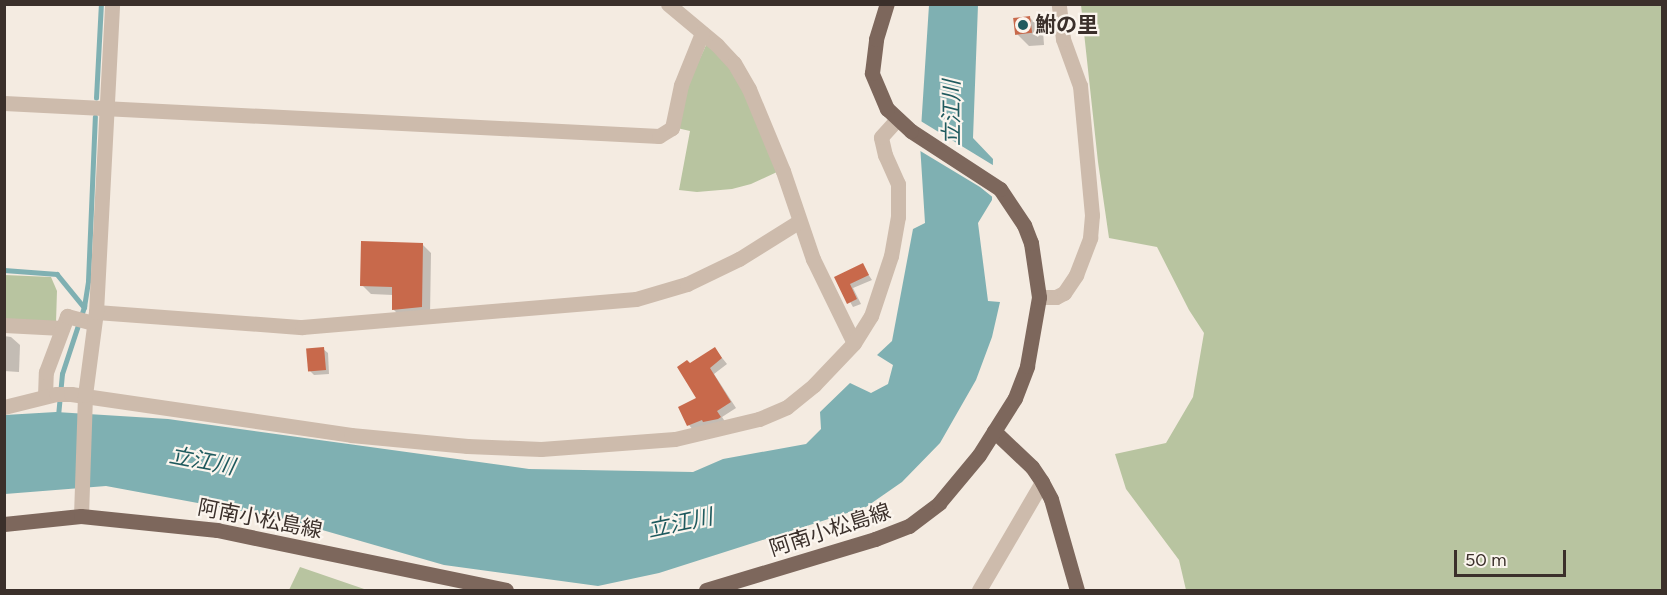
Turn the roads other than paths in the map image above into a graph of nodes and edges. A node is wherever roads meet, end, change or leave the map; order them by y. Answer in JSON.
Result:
{"nodes":[{"id":1,"x":112,"y":4,"type":"edge"},
{"id":2,"x":668,"y":4,"type":"edge"},
{"id":3,"x":887,"y":4,"type":"edge"},
{"id":4,"x":1059,"y":4,"type":"edge"},
{"id":5,"x":702,"y":33,"type":"junction"},
{"id":6,"x":4,"y":103,"type":"edge"},
{"id":7,"x":108,"y":107,"type":"junction"},
{"id":8,"x":897,"y":119,"type":"junction"},
{"id":9,"x":798,"y":222,"type":"junction"},
{"id":10,"x":1039,"y":297,"type":"junction"},
{"id":11,"x":83,"y":321,"type":"junction"},
{"id":12,"x":4,"y":325,"type":"edge"},
{"id":13,"x":854,"y":343,"type":"junction"},
{"id":14,"x":69,"y":397,"type":"junction"},
{"id":15,"x":4,"y":407,"type":"edge"},
{"id":16,"x":994,"y":431,"type":"junction"},
{"id":17,"x":1042,"y":482,"type":"junction"},
{"id":18,"x":81,"y":516,"type":"junction"},
{"id":19,"x":4,"y":524,"type":"edge"},
{"id":20,"x":506,"y":591,"type":"edge"},
{"id":21,"x":706,"y":591,"type":"edge"},
{"id":22,"x":979,"y":591,"type":"edge"},
{"id":23,"x":1077,"y":591,"type":"edge"}],
"edges":[{"from":1,"to":7,"type":"street"},
{"from":2,"to":5,"type":"street"},
{"from":3,"to":8,"type":"main road","name":"阿南小松島線"},
{"from":4,"to":10,"type":"street"},
{"from":5,"to":7,"type":"street"},
{"from":5,"to":9,"type":"street"},
{"from":6,"to":7,"type":"street"},
{"from":7,"to":11,"type":"street"},
{"from":8,"to":10,"type":"main road","name":"阿南小松島線"},
{"from":8,"to":13,"type":"street"},
{"from":9,"to":11,"type":"street"},
{"from":9,"to":13,"type":"street"},
{"from":10,"to":16,"type":"main road","name":"阿南小松島線"},
{"from":11,"to":12,"type":"street"},
{"from":11,"to":14,"type":"street"},
{"from":11,"to":14,"type":"street"},
{"from":13,"to":14,"type":"street"},
{"from":14,"to":15,"type":"street"},
{"from":14,"to":18,"type":"street"},
{"from":16,"to":17,"type":"main road"},
{"from":16,"to":21,"type":"main road","name":"阿南小松島線"},
{"from":17,"to":22,"type":"street"},
{"from":17,"to":23,"type":"main road"},
{"from":18,"to":19,"type":"main road","name":"阿南小松島線"},
{"from":18,"to":20,"type":"main road","name":"阿南小松島線"}]}
